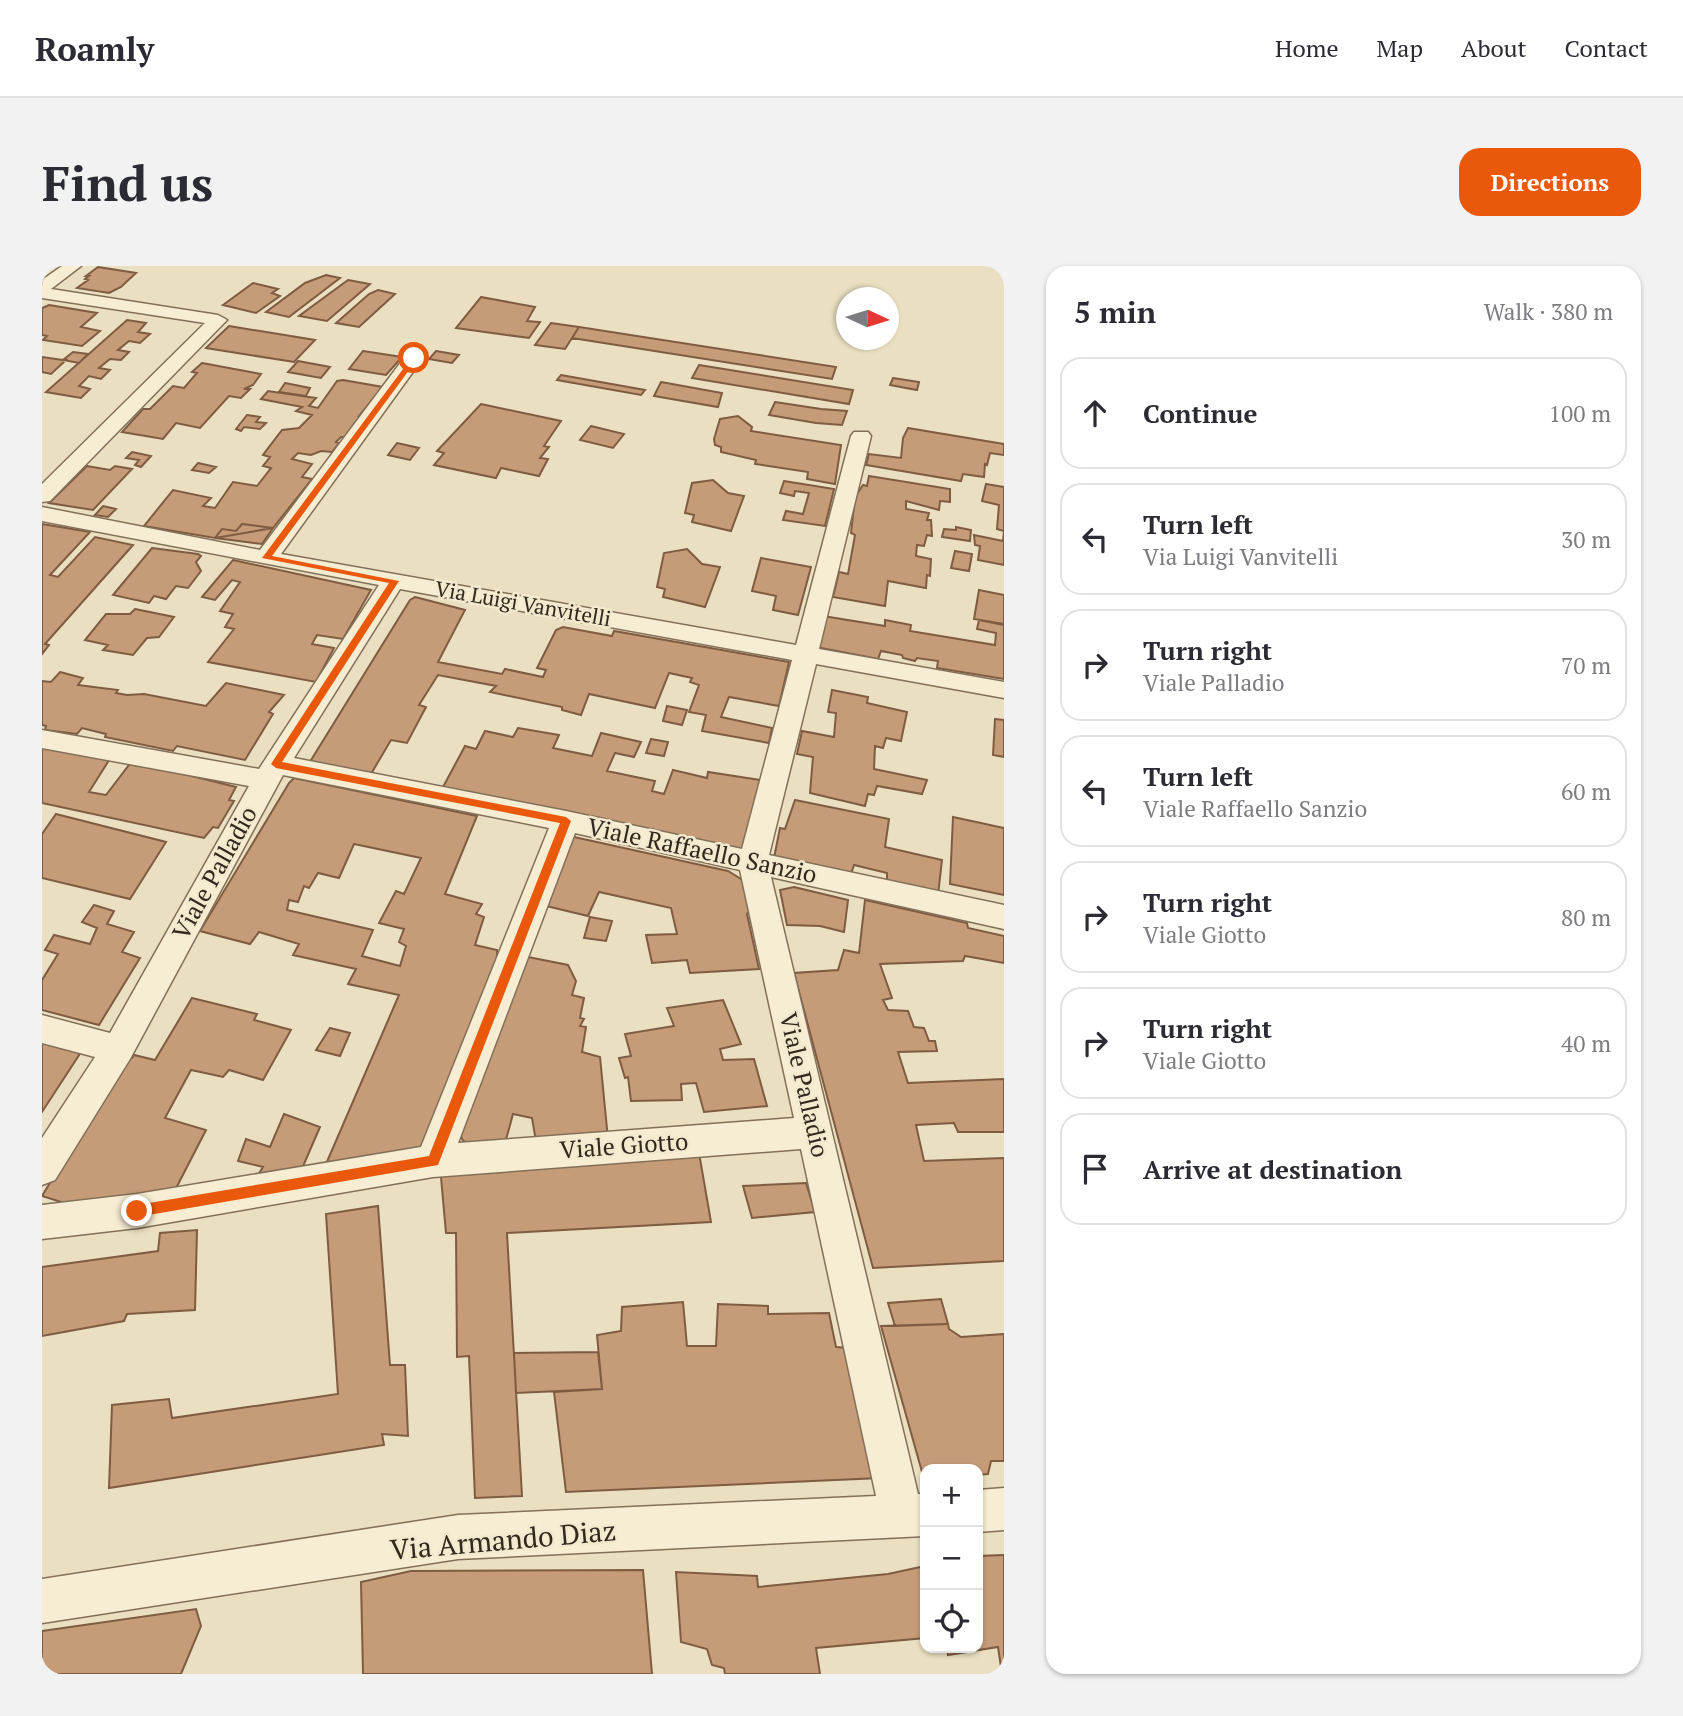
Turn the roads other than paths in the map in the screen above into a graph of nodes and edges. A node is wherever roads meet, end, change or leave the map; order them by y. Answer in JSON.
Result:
{"nodes":[{"id":1,"x":74,"y":266,"type":"edge"},
{"id":2,"x":42,"y":291,"type":"edge"},
{"id":3,"x":414,"y":358,"type":"dead end"},
{"id":4,"x":861,"y":436,"type":"dead end"},
{"id":5,"x":42,"y":496,"type":"edge"},
{"id":6,"x":42,"y":514,"type":"edge"},
{"id":7,"x":267,"y":558,"type":"junction"},
{"id":8,"x":394,"y":581,"type":"junction"},
{"id":9,"x":804,"y":654,"type":"junction"},
{"id":10,"x":1004,"y":690,"type":"edge"},
{"id":11,"x":42,"y":739,"type":"edge"},
{"id":12,"x":271,"y":772,"type":"junction"},
{"id":13,"x":566,"y":821,"type":"junction"},
{"id":14,"x":753,"y":862,"type":"junction"},
{"id":15,"x":1004,"y":917,"type":"edge"},
{"id":16,"x":42,"y":1029,"type":"edge"},
{"id":17,"x":118,"y":1049,"type":"junction"},
{"id":18,"x":815,"y":1132,"type":"junction"},
{"id":19,"x":433,"y":1161,"type":"junction"},
{"id":20,"x":42,"y":1168,"type":"edge"},
{"id":21,"x":42,"y":1222,"type":"edge"},
{"id":22,"x":1004,"y":1509,"type":"edge"},
{"id":23,"x":983,"y":1511,"type":"edge"},
{"id":24,"x":913,"y":1516,"type":"edge"},
{"id":25,"x":42,"y":1601,"type":"edge"}],
"edges":[{"from":1,"to":2,"type":"street"},
{"from":2,"to":5,"type":"street"},
{"from":3,"to":7,"type":"street"},
{"from":4,"to":9,"type":"street","name":"Viale Palladio"},
{"from":6,"to":7,"type":"street","name":"Via Luigi Vanvitelli"},
{"from":7,"to":8,"type":"street","name":"Via Luigi Vanvitelli"},
{"from":8,"to":9,"type":"street","name":"Via Luigi Vanvitelli"},
{"from":8,"to":12,"type":"street","name":"Viale Palladio"},
{"from":9,"to":10,"type":"street","name":"Via Luigi Vanvitelli"},
{"from":9,"to":14,"type":"street","name":"Viale Palladio"},
{"from":11,"to":12,"type":"street","name":"Viale Raffaello Sanzio"},
{"from":12,"to":13,"type":"street","name":"Viale Raffaello Sanzio"},
{"from":12,"to":17,"type":"street","name":"Viale Palladio"},
{"from":13,"to":14,"type":"street","name":"Viale Raffaello Sanzio"},
{"from":13,"to":19,"type":"street"},
{"from":14,"to":15,"type":"street","name":"Viale Raffaello Sanzio"},
{"from":14,"to":18,"type":"street","name":"Viale Palladio"},
{"from":16,"to":17,"type":"street"},
{"from":17,"to":20,"type":"street","name":"Viale Palladio"},
{"from":18,"to":19,"type":"street","name":"Viale Giotto"},
{"from":18,"to":24,"type":"street","name":"Viale Palladio"},
{"from":19,"to":21,"type":"street","name":"Viale Giotto"},
{"from":22,"to":23,"type":"street"},
{"from":24,"to":25,"type":"street","name":"Via Armando Diaz"}]}
